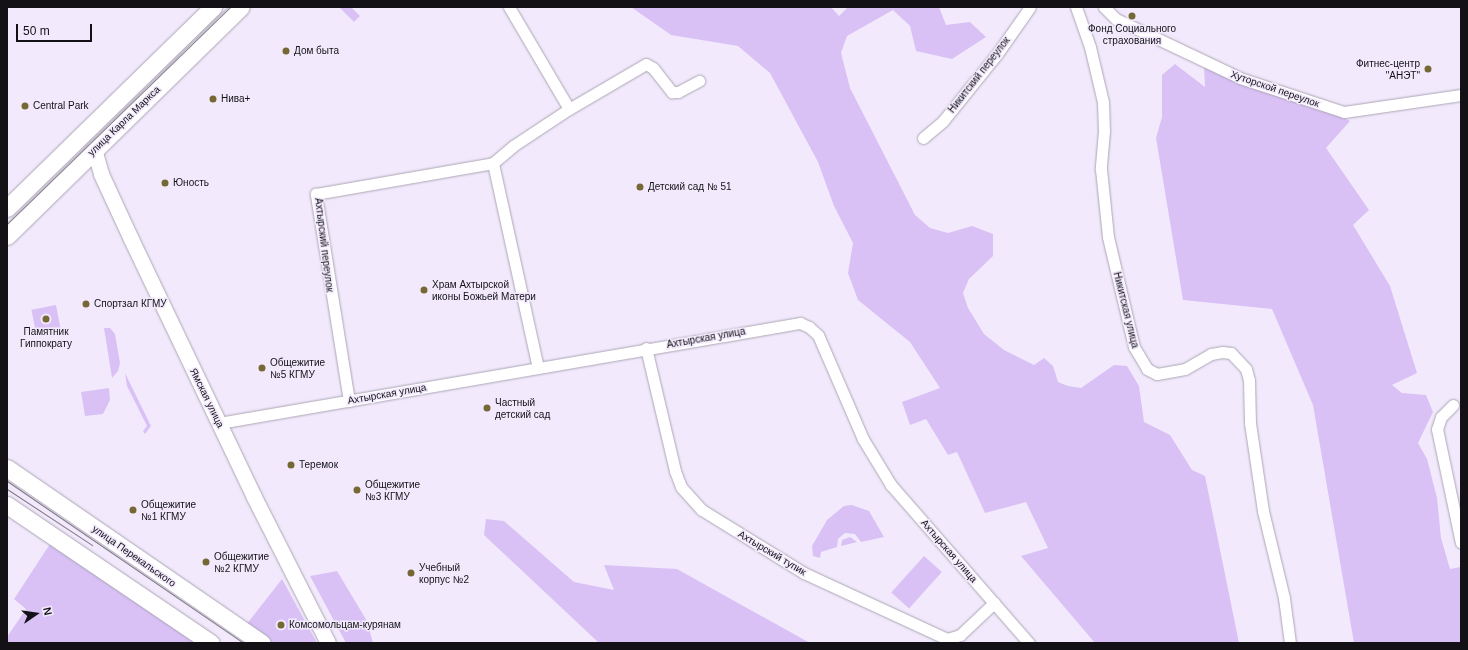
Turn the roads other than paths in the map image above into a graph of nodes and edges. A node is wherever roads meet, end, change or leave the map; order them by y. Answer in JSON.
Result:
{"nodes":[{"id":1,"x":213,"y":7,"type":"edge"},
{"id":2,"x":241,"y":7,"type":"edge"},
{"id":3,"x":509,"y":7,"type":"edge"},
{"id":4,"x":1030,"y":7,"type":"edge"},
{"id":5,"x":1076,"y":7,"type":"edge"},
{"id":6,"x":1104,"y":7,"type":"edge"},
{"id":7,"x":699,"y":81,"type":"dead end"},
{"id":8,"x":1461,"y":95,"type":"edge"},
{"id":9,"x":569,"y":109,"type":"junction"},
{"id":10,"x":923,"y":138,"type":"dead end"},
{"id":11,"x":94,"y":149,"type":"junction"},
{"id":12,"x":494,"y":163,"type":"junction"},
{"id":13,"x":7,"y":208,"type":"edge"},
{"id":14,"x":7,"y":236,"type":"edge"},
{"id":15,"x":646,"y":348,"type":"junction"},
{"id":16,"x":538,"y":368,"type":"junction"},
{"id":17,"x":349,"y":401,"type":"junction"},
{"id":18,"x":1453,"y":405,"type":"dead end"},
{"id":19,"x":219,"y":423,"type":"junction"},
{"id":20,"x":7,"y":468,"type":"edge"},
{"id":21,"x":7,"y":505,"type":"edge"},
{"id":22,"x":1461,"y":543,"type":"edge"},
{"id":23,"x":994,"y":603,"type":"junction"},
{"id":24,"x":211,"y":643,"type":"edge"},
{"id":25,"x":262,"y":643,"type":"edge"},
{"id":26,"x":328,"y":643,"type":"edge"},
{"id":27,"x":1029,"y":643,"type":"edge"},
{"id":28,"x":1290,"y":643,"type":"edge"}],
"edges":[{"from":1,"to":13,"type":"main road","name":"улица Карла Маркса"},
{"from":2,"to":11,"type":"main road","name":"улица Карла Маркса"},
{"from":3,"to":9,"type":"street"},
{"from":4,"to":10,"type":"street","name":"Никитский переулок"},
{"from":5,"to":28,"type":"street","name":"Никитская улица"},
{"from":6,"to":8,"type":"street","name":"Хуторской переулок"},
{"from":7,"to":9,"type":"street"},
{"from":9,"to":12,"type":"street"},
{"from":11,"to":14,"type":"main road","name":"улица Карла Маркса"},
{"from":11,"to":19,"type":"main road","name":"Ямская улица"},
{"from":12,"to":16,"type":"street"},
{"from":12,"to":17,"type":"street","name":"Ахтырский переулок"},
{"from":15,"to":16,"type":"street","name":"Ахтырская улица"},
{"from":15,"to":23,"type":"street","name":"Ахтырская улица"},
{"from":15,"to":23,"type":"street","name":"Ахтырский тупик"},
{"from":16,"to":17,"type":"street","name":"Ахтырская улица"},
{"from":17,"to":19,"type":"street","name":"Ахтырская улица"},
{"from":18,"to":22,"type":"street"},
{"from":19,"to":26,"type":"main road","name":"Ямская улица"},
{"from":20,"to":25,"type":"main road","name":"улица Перекальского"},
{"from":21,"to":24,"type":"main road"},
{"from":23,"to":27,"type":"street","name":"Ахтырская улица"}]}
